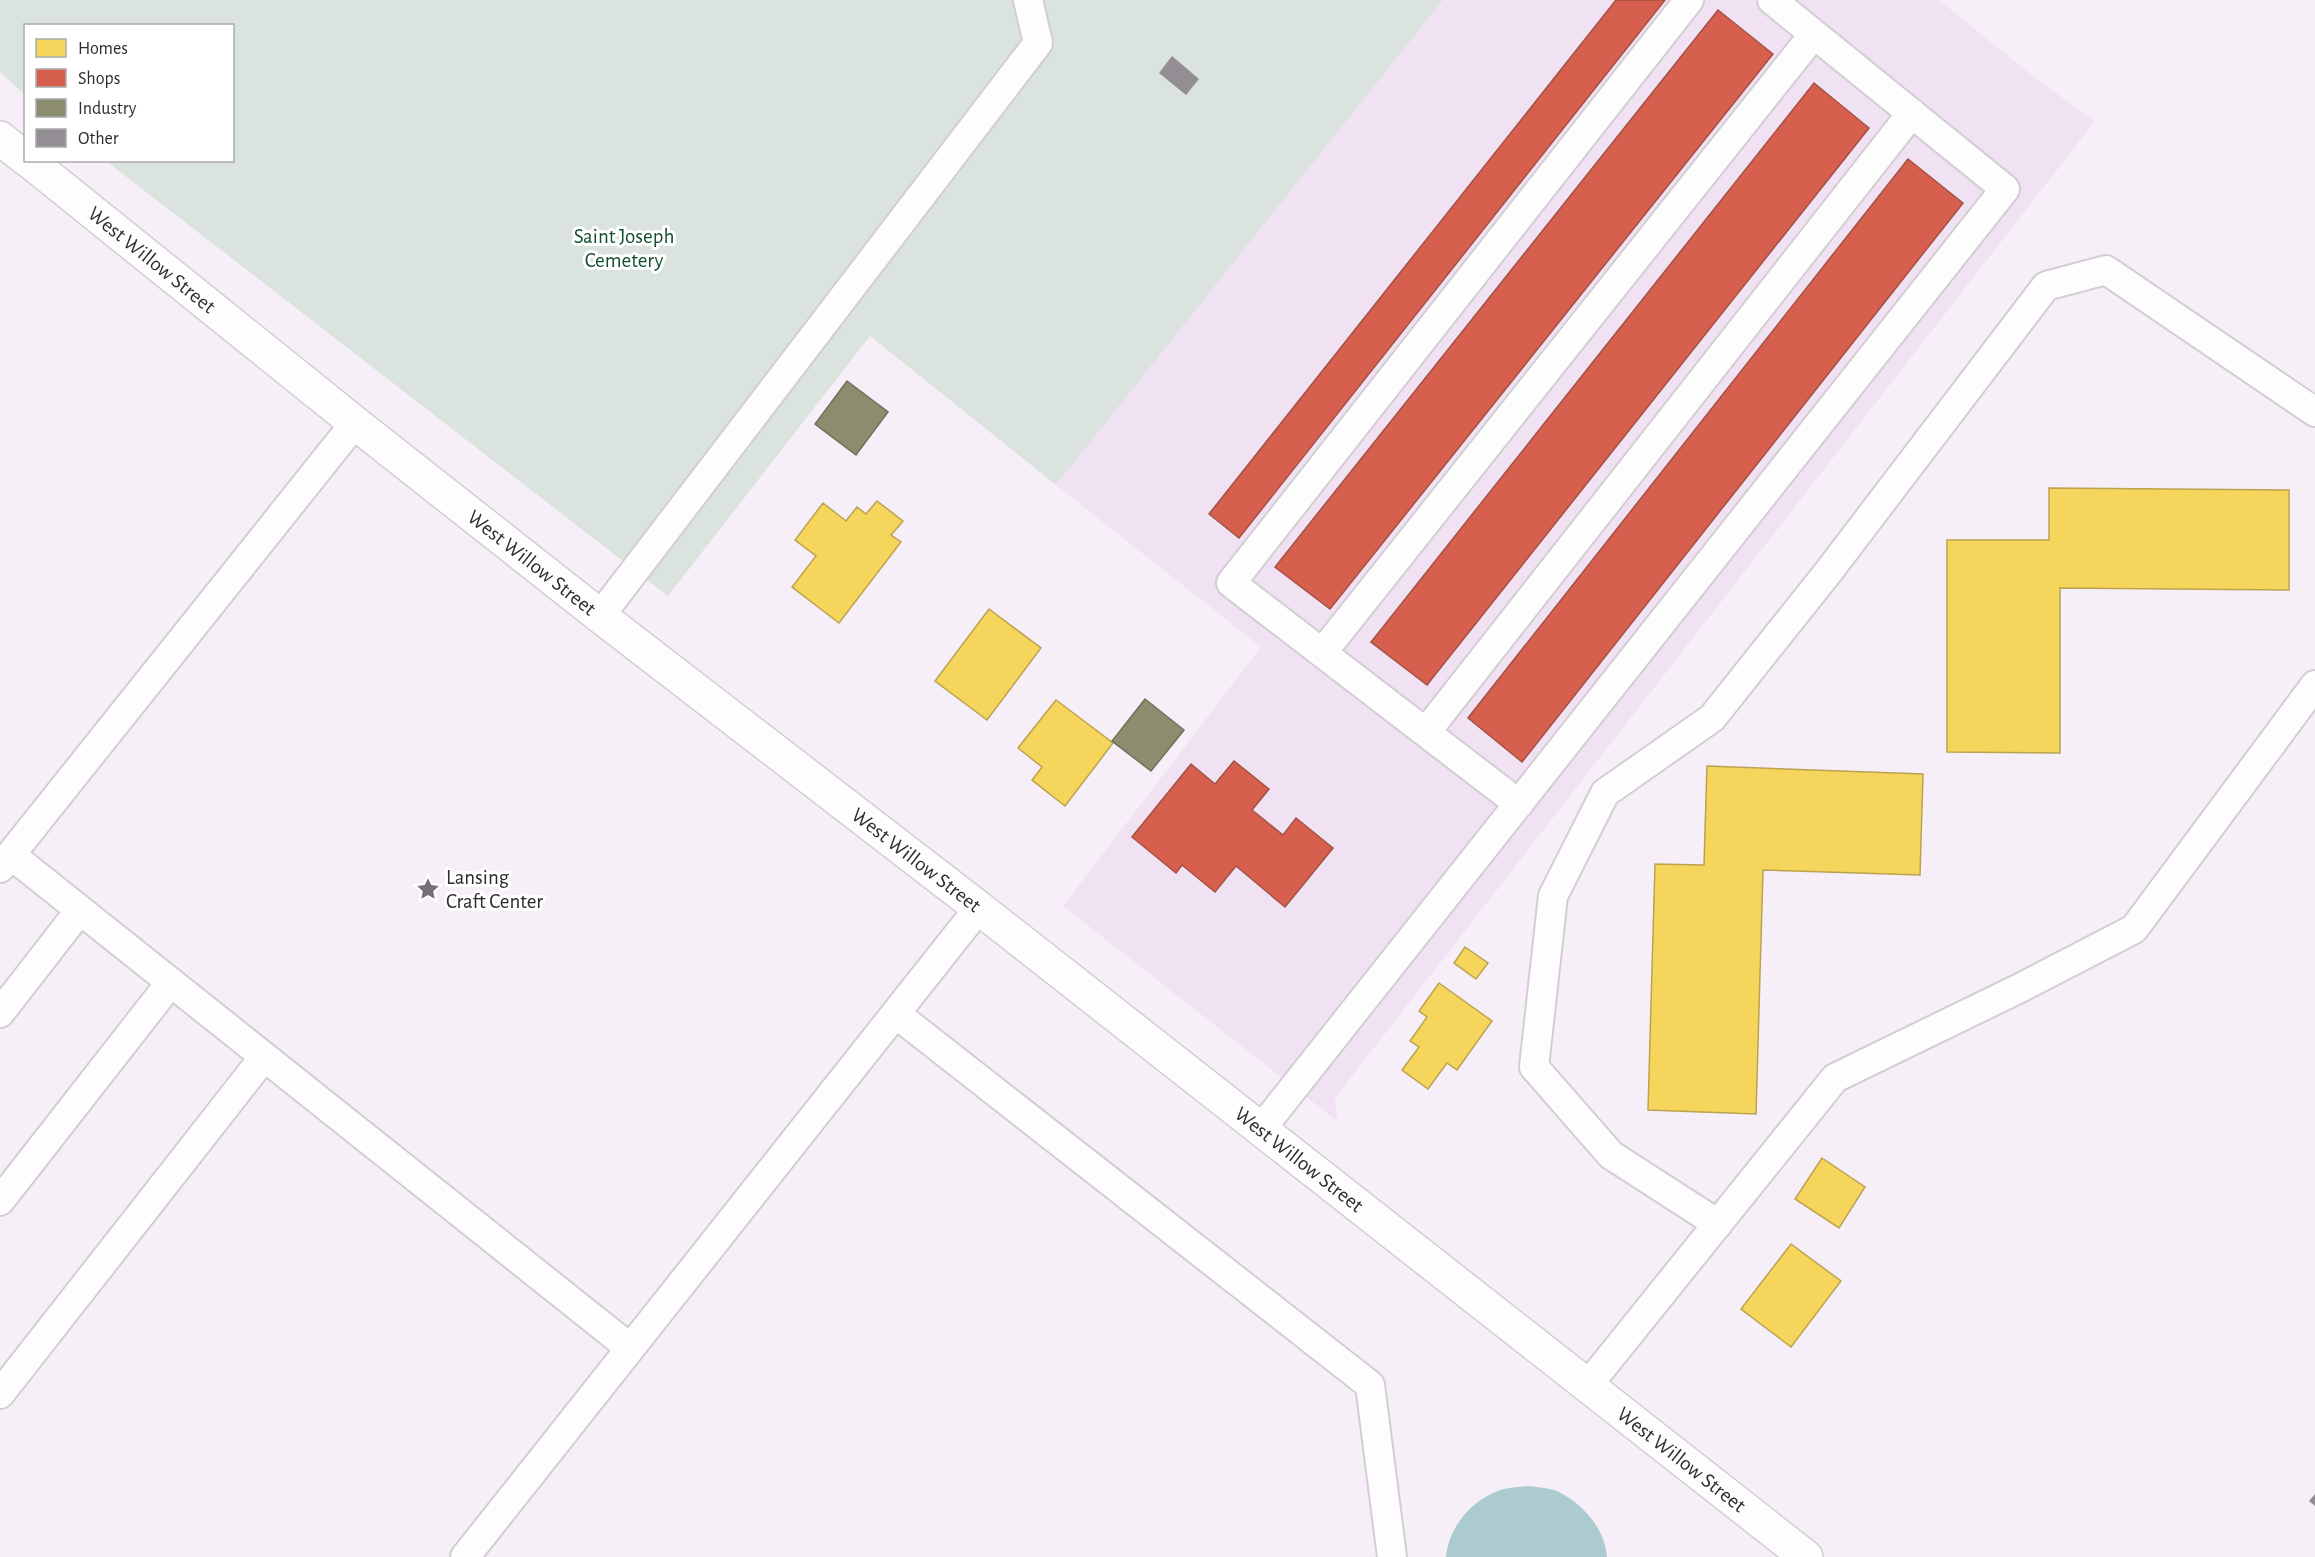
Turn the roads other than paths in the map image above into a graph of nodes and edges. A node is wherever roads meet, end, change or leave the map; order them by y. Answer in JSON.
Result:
{"nodes":[{"id":1,"x":1028,"y":0,"type":"edge"},
{"id":2,"x":1689,"y":0,"type":"edge"},
{"id":3,"x":1772,"y":0,"type":"edge"},
{"id":4,"x":1814,"y":34,"type":"junction"},
{"id":5,"x":1912,"y":113,"type":"junction"},
{"id":6,"x":0,"y":138,"type":"edge"},
{"id":7,"x":24,"y":158,"type":"edge"},
{"id":8,"x":29,"y":162,"type":"edge"},
{"id":9,"x":2315,"y":412,"type":"edge"},
{"id":10,"x":355,"y":423,"type":"junction"},
{"id":11,"x":600,"y":616,"type":"junction"},
{"id":12,"x":1322,"y":653,"type":"junction"},
{"id":13,"x":2315,"y":685,"type":"edge"},
{"id":14,"x":1426,"y":732,"type":"junction"},
{"id":15,"x":1519,"y":804,"type":"junction"},
{"id":16,"x":5,"y":862,"type":"edge"},
{"id":17,"x":979,"y":908,"type":"junction"},
{"id":18,"x":80,"y":910,"type":"junction"},
{"id":19,"x":171,"y":982,"type":"junction"},
{"id":20,"x":0,"y":1013,"type":"edge"},
{"id":21,"x":896,"y":1014,"type":"junction"},
{"id":22,"x":264,"y":1057,"type":"junction"},
{"id":23,"x":1262,"y":1129,"type":"junction"},
{"id":24,"x":0,"y":1201,"type":"edge"},
{"id":25,"x":1718,"y":1224,"type":"junction"},
{"id":26,"x":630,"y":1348,"type":"junction"},
{"id":27,"x":1588,"y":1385,"type":"junction"},
{"id":28,"x":0,"y":1394,"type":"edge"},
{"id":29,"x":465,"y":1557,"type":"edge"},
{"id":30,"x":1392,"y":1557,"type":"edge"},
{"id":31,"x":1806,"y":1557,"type":"edge"}],
"edges":[{"from":1,"to":11,"type":"lane"},
{"from":2,"to":12,"type":"lane"},
{"from":3,"to":4,"type":"lane"},
{"from":4,"to":5,"type":"lane"},
{"from":4,"to":12,"type":"lane"},
{"from":5,"to":14,"type":"lane"},
{"from":5,"to":15,"type":"lane"},
{"from":6,"to":7,"type":"street","name":"West Willow Street"},
{"from":8,"to":10,"type":"street","name":"West Willow Street"},
{"from":9,"to":25,"type":"lane"},
{"from":10,"to":11,"type":"street","name":"West Willow Street"},
{"from":10,"to":16,"type":"lane"},
{"from":11,"to":17,"type":"street","name":"West Willow Street"},
{"from":12,"to":14,"type":"lane"},
{"from":13,"to":25,"type":"lane"},
{"from":14,"to":15,"type":"lane"},
{"from":15,"to":23,"type":"lane"},
{"from":16,"to":18,"type":"lane"},
{"from":17,"to":21,"type":"lane"},
{"from":17,"to":23,"type":"street","name":"West Willow Street"},
{"from":18,"to":19,"type":"lane"},
{"from":18,"to":20,"type":"lane"},
{"from":19,"to":22,"type":"lane"},
{"from":19,"to":24,"type":"lane"},
{"from":21,"to":26,"type":"lane"},
{"from":21,"to":30,"type":"lane"},
{"from":22,"to":26,"type":"lane"},
{"from":22,"to":28,"type":"lane"},
{"from":23,"to":27,"type":"street","name":"West Willow Street"},
{"from":25,"to":27,"type":"lane"},
{"from":26,"to":29,"type":"lane"},
{"from":27,"to":31,"type":"street","name":"West Willow Street"}]}
